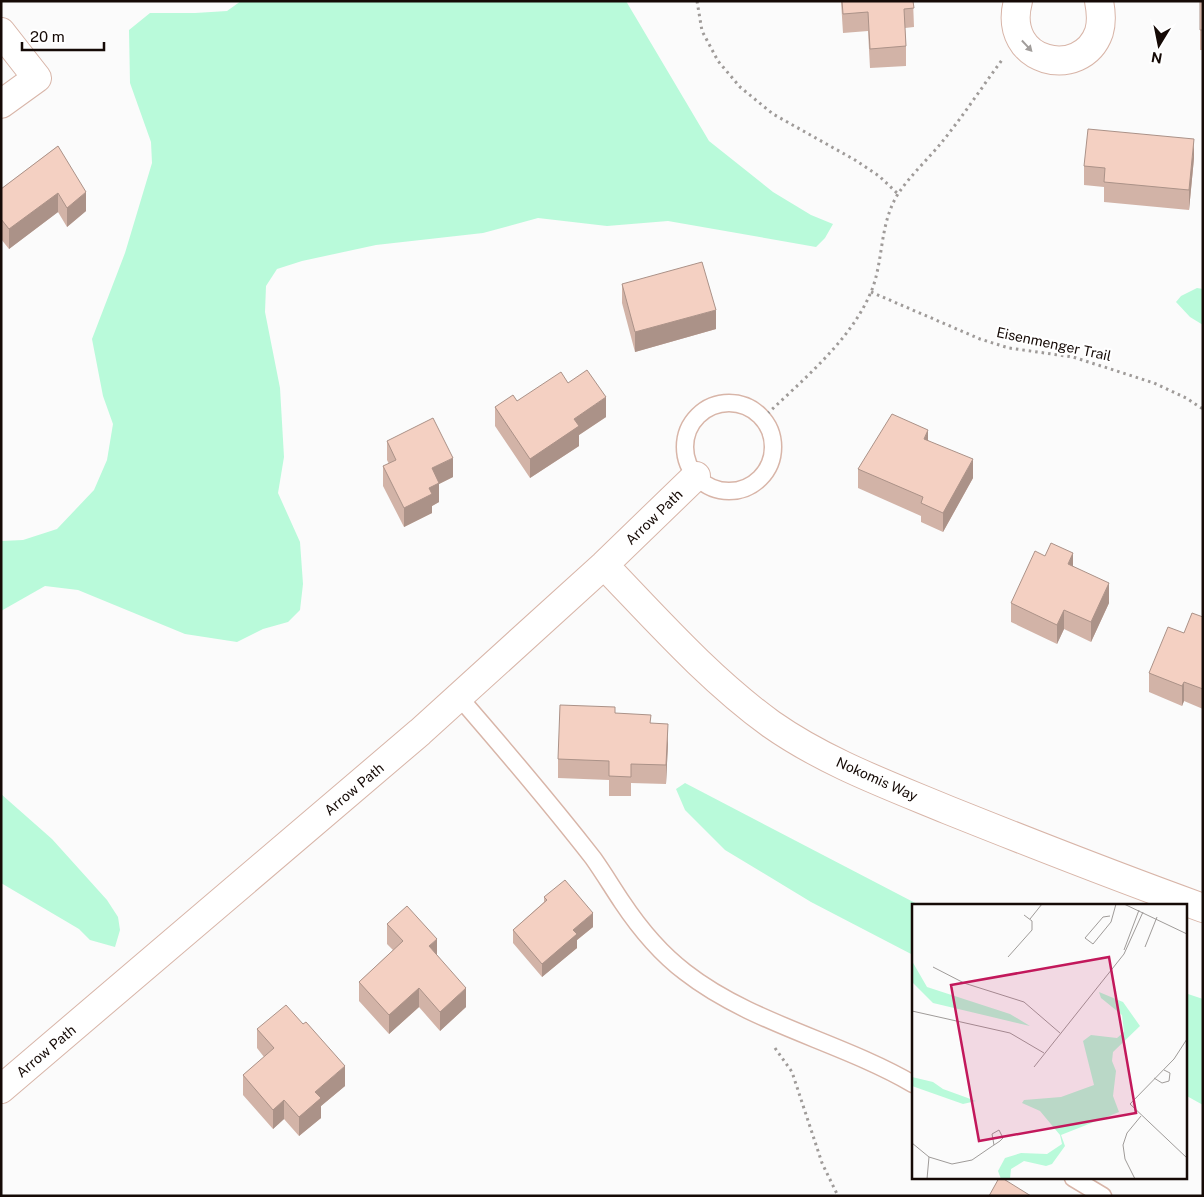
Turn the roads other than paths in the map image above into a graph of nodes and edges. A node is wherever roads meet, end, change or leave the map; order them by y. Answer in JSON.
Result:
{"nodes":[{"id":1,"x":1018,"y":1,"type":"edge"},
{"id":2,"x":1100,"y":1,"type":"edge"},
{"id":3,"x":1,"y":32,"type":"edge"},
{"id":4,"x":1,"y":104,"type":"edge"},
{"id":5,"x":696,"y":476,"type":"junction"},
{"id":6,"x":604,"y":565,"type":"junction"},
{"id":7,"x":459,"y":697,"type":"junction"},
{"id":8,"x":1203,"y":908,"type":"edge"},
{"id":9,"x":912,"y":1083,"type":"edge"},
{"id":10,"x":1,"y":1089,"type":"edge"},
{"id":11,"x":1076,"y":1180,"type":"edge"},
{"id":12,"x":1103,"y":1196,"type":"edge"}],
"edges":[{"from":1,"to":2,"type":"street","one_way":true},
{"from":3,"to":4,"type":"street"},
{"from":5,"to":5,"type":"lane"},
{"from":5,"to":6,"type":"street","name":"Arrow Path"},
{"from":6,"to":7,"type":"street","name":"Arrow Path"},
{"from":6,"to":8,"type":"street","name":"Nokomis Way"},
{"from":7,"to":9,"type":"lane"},
{"from":7,"to":10,"type":"street","name":"Arrow Path"},
{"from":11,"to":12,"type":"lane"}]}
